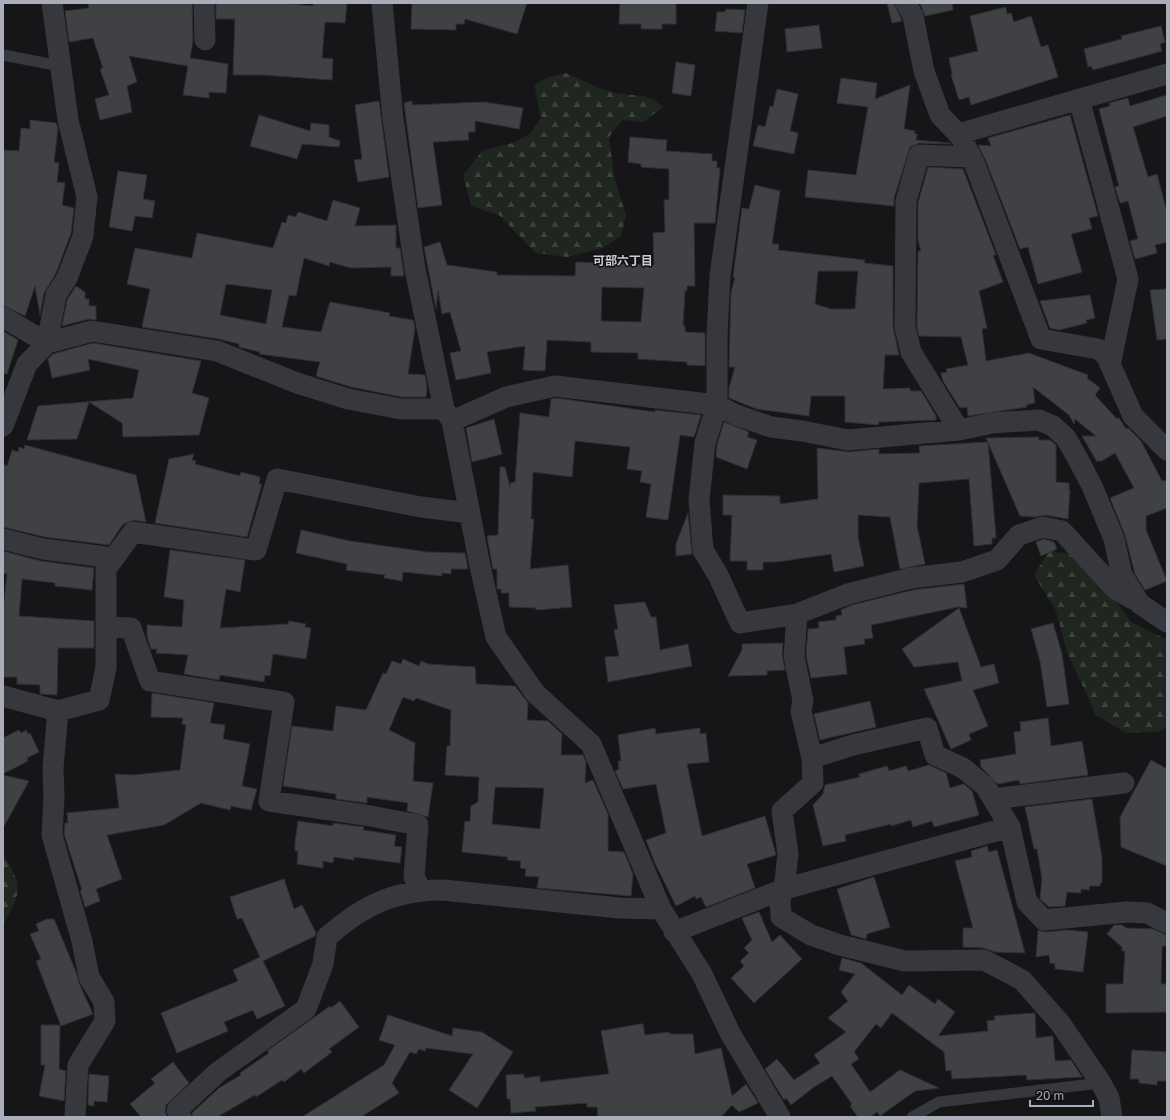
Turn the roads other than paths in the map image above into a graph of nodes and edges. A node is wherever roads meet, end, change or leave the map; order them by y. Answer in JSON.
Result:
{"nodes":[{"id":1,"x":52,"y":3,"type":"edge"},
{"id":2,"x":204,"y":3,"type":"edge"},
{"id":3,"x":382,"y":3,"type":"edge"},
{"id":4,"x":758,"y":3,"type":"edge"},
{"id":5,"x":906,"y":3,"type":"edge"},
{"id":6,"x":205,"y":40,"type":"dead end"},
{"id":7,"x":3,"y":55,"type":"edge"},
{"id":8,"x":60,"y":66,"type":"junction"},
{"id":9,"x":1167,"y":74,"type":"edge"},
{"id":10,"x":1079,"y":99,"type":"junction"},
{"id":11,"x":958,"y":134,"type":"junction"},
{"id":12,"x":971,"y":157,"type":"junction"},
{"id":13,"x":3,"y":317,"type":"edge"},
{"id":14,"x":47,"y":343,"type":"junction"},
{"id":15,"x":1110,"y":365,"type":"junction"},
{"id":16,"x":717,"y":405,"type":"junction"},
{"id":17,"x":448,"y":415,"type":"junction"},
{"id":18,"x":3,"y":426,"type":"edge"},
{"id":19,"x":959,"y":430,"type":"junction"},
{"id":20,"x":1167,"y":450,"type":"edge"},
{"id":21,"x":470,"y":513,"type":"junction"},
{"id":22,"x":3,"y":538,"type":"edge"},
{"id":23,"x":114,"y":558,"type":"junction"},
{"id":24,"x":1140,"y":604,"type":"junction"},
{"id":25,"x":797,"y":614,"type":"junction"},
{"id":26,"x":1167,"y":622,"type":"edge"},
{"id":27,"x":107,"y":627,"type":"junction"},
{"id":28,"x":3,"y":696,"type":"edge"},
{"id":29,"x":58,"y":711,"type":"junction"},
{"id":30,"x":812,"y":758,"type":"junction"},
{"id":31,"x":1124,"y":783,"type":"dead end"},
{"id":32,"x":993,"y":799,"type":"junction"},
{"id":33,"x":1010,"y":827,"type":"junction"},
{"id":34,"x":784,"y":888,"type":"junction"},
{"id":35,"x":421,"y":890,"type":"junction"},
{"id":36,"x":661,"y":909,"type":"junction"},
{"id":37,"x":1167,"y":923,"type":"edge"},
{"id":38,"x":674,"y":932,"type":"junction"},
{"id":39,"x":1101,"y":1083,"type":"junction"},
{"id":40,"x":75,"y":1117,"type":"edge"},
{"id":41,"x":181,"y":1117,"type":"edge"},
{"id":42,"x":780,"y":1117,"type":"edge"},
{"id":43,"x":912,"y":1117,"type":"edge"},
{"id":44,"x":1112,"y":1117,"type":"edge"}],
"edges":[{"from":1,"to":8,"type":"street"},
{"from":2,"to":6,"type":"street"},
{"from":3,"to":17,"type":"street"},
{"from":4,"to":16,"type":"street"},
{"from":5,"to":11,"type":"street"},
{"from":7,"to":8,"type":"lane"},
{"from":8,"to":14,"type":"street"},
{"from":9,"to":10,"type":"street"},
{"from":10,"to":11,"type":"street"},
{"from":10,"to":15,"type":"street"},
{"from":11,"to":12,"type":"street"},
{"from":12,"to":15,"type":"street"},
{"from":12,"to":19,"type":"street"},
{"from":13,"to":14,"type":"street"},
{"from":14,"to":17,"type":"street"},
{"from":14,"to":18,"type":"street"},
{"from":15,"to":20,"type":"street"},
{"from":16,"to":17,"type":"street"},
{"from":16,"to":19,"type":"street"},
{"from":16,"to":25,"type":"street"},
{"from":17,"to":21,"type":"street"},
{"from":19,"to":24,"type":"street"},
{"from":21,"to":23,"type":"street"},
{"from":21,"to":36,"type":"street"},
{"from":22,"to":23,"type":"street"},
{"from":23,"to":27,"type":"street"},
{"from":24,"to":25,"type":"street"},
{"from":24,"to":26,"type":"street"},
{"from":25,"to":30,"type":"street"},
{"from":27,"to":29,"type":"street"},
{"from":27,"to":35,"type":"street"},
{"from":28,"to":29,"type":"street"},
{"from":29,"to":40,"type":"street"},
{"from":30,"to":32,"type":"street"},
{"from":30,"to":34,"type":"street"},
{"from":31,"to":32,"type":"street"},
{"from":32,"to":33,"type":"street"},
{"from":33,"to":34,"type":"street"},
{"from":33,"to":37,"type":"street"},
{"from":34,"to":38,"type":"street"},
{"from":34,"to":39,"type":"street"},
{"from":35,"to":36,"type":"street"},
{"from":35,"to":41,"type":"street"},
{"from":36,"to":38,"type":"street"},
{"from":38,"to":42,"type":"street"},
{"from":39,"to":43,"type":"lane"},
{"from":39,"to":44,"type":"street"}]}
